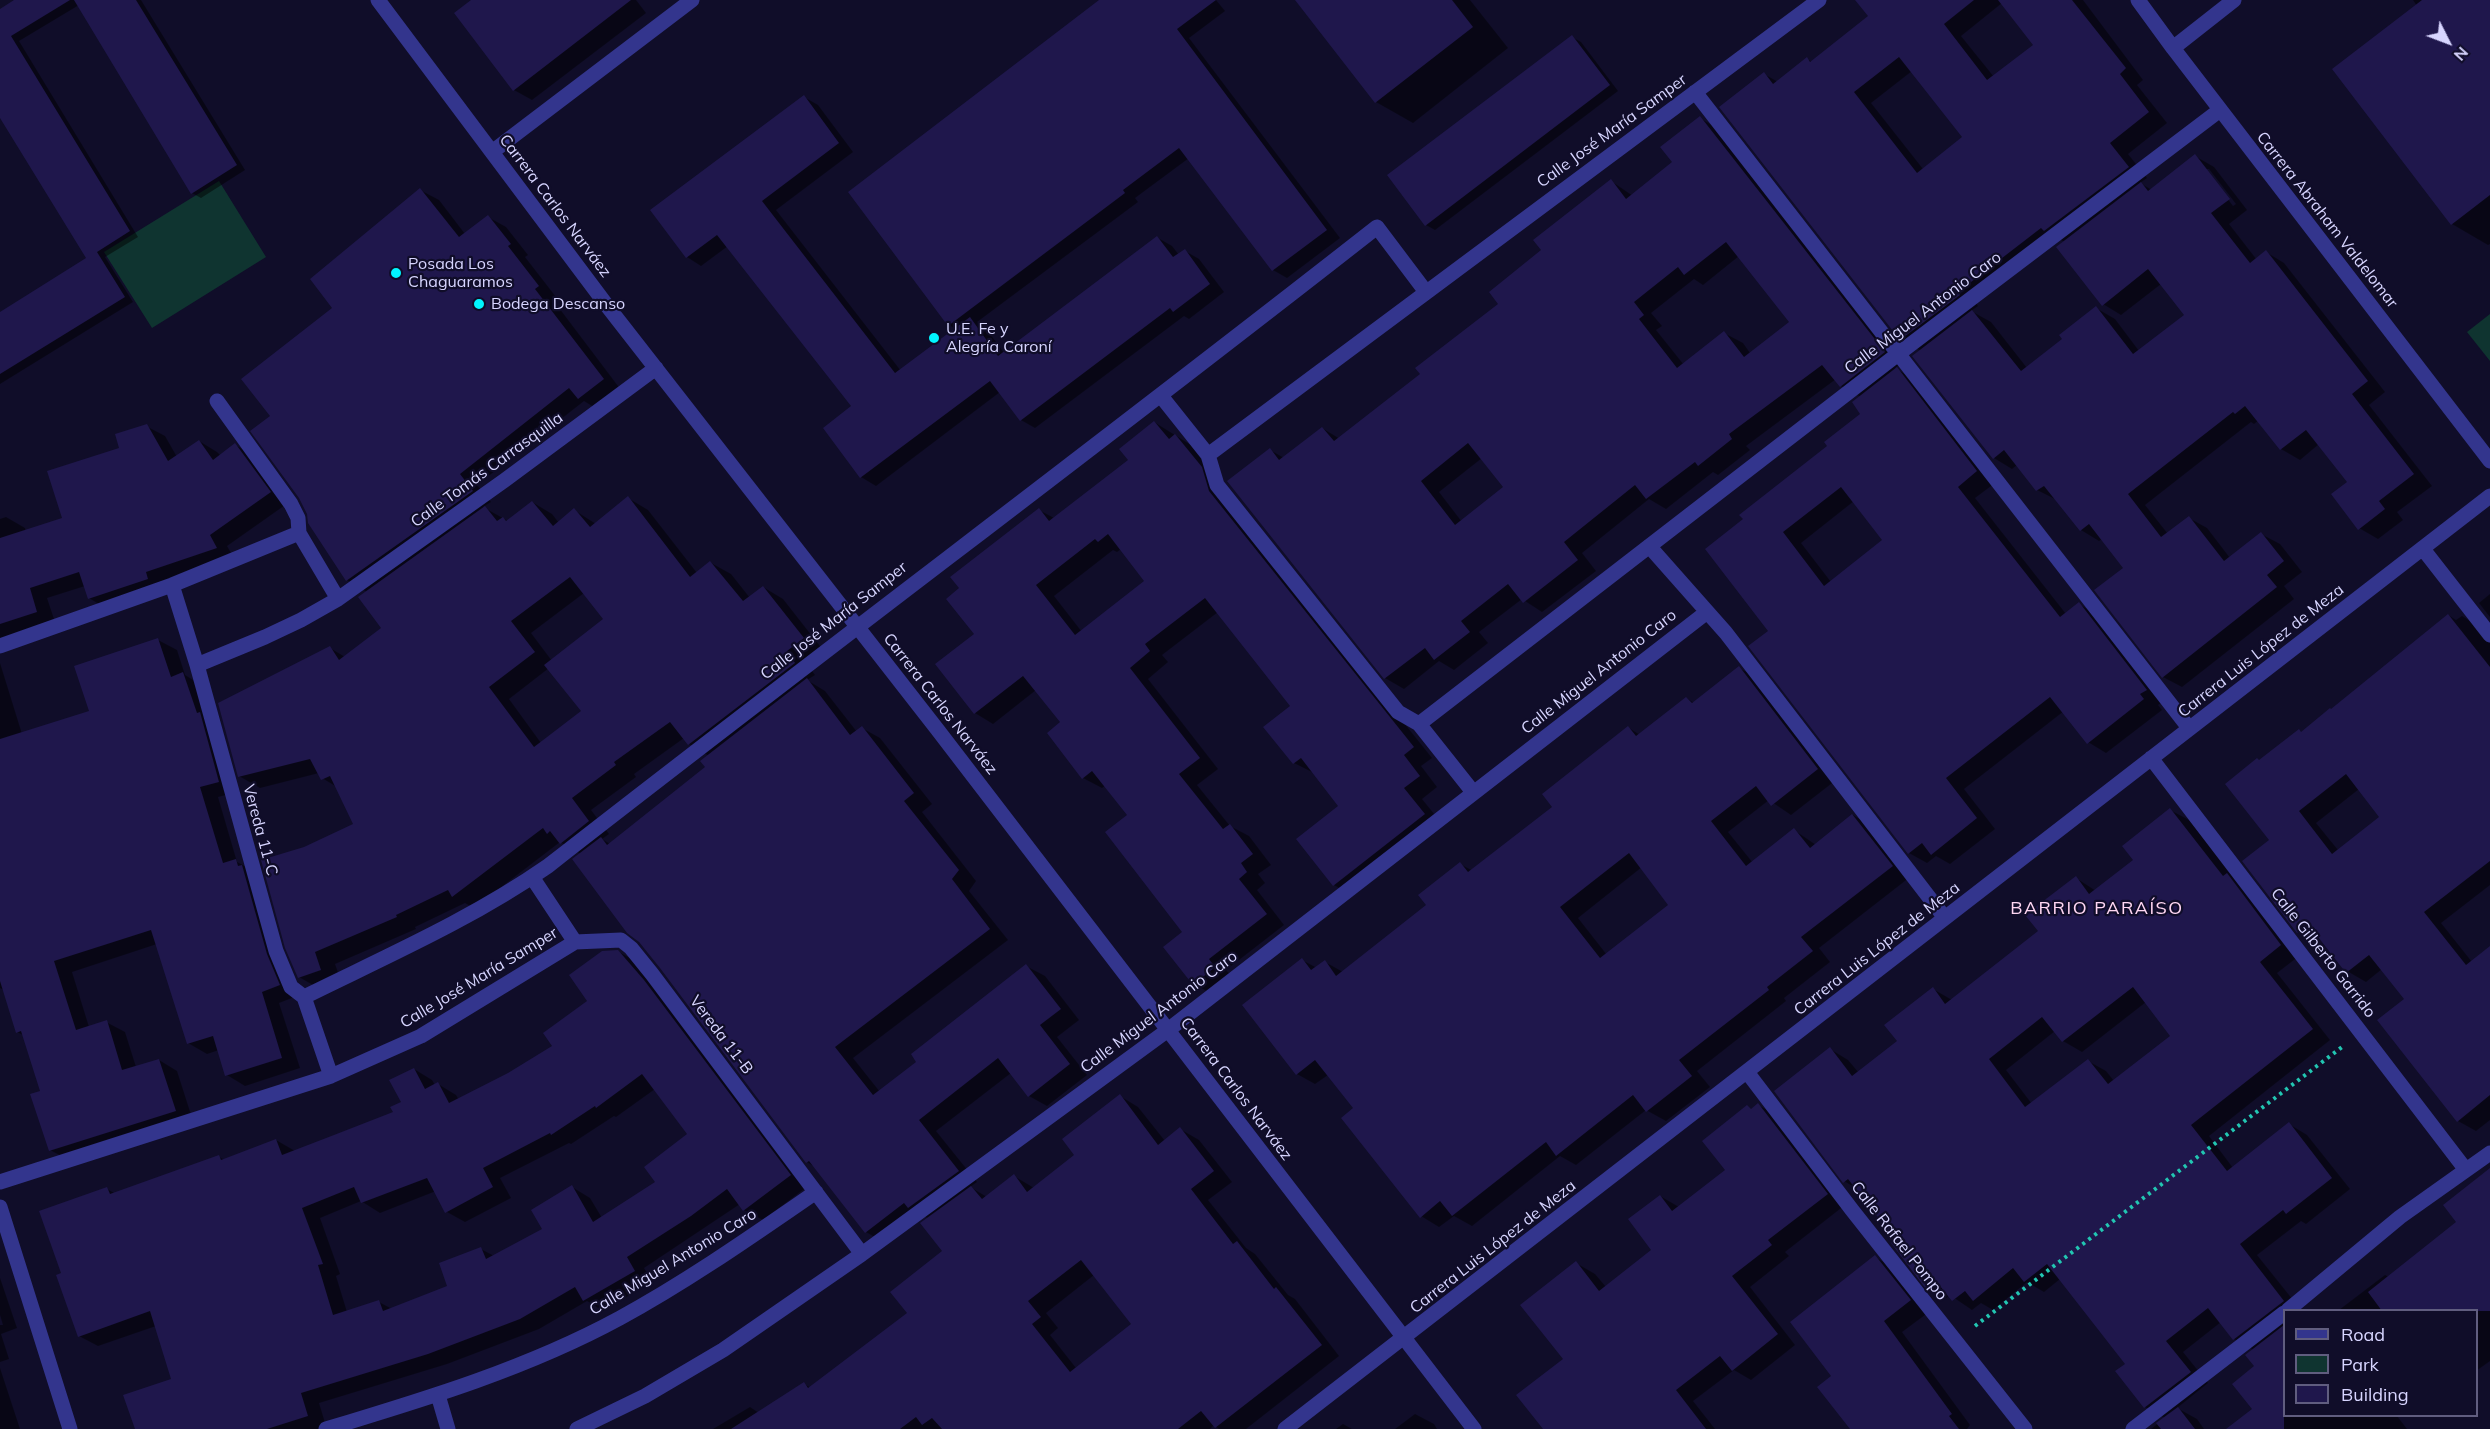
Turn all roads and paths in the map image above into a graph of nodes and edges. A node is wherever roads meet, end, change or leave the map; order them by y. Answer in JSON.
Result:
{"nodes":[{"id":1,"x":378,"y":0,"type":"edge"},
{"id":2,"x":692,"y":0,"type":"edge"},
{"id":3,"x":1819,"y":0,"type":"edge"},
{"id":4,"x":2138,"y":0,"type":"edge"},
{"id":5,"x":2234,"y":0,"type":"edge"},
{"id":6,"x":2173,"y":48,"type":"junction"},
{"id":7,"x":1695,"y":92,"type":"junction"},
{"id":8,"x":2220,"y":110,"type":"junction"},
{"id":9,"x":492,"y":152,"type":"junction"},
{"id":10,"x":1426,"y":292,"type":"junction"},
{"id":11,"x":1898,"y":354,"type":"junction"},
{"id":12,"x":656,"y":368,"type":"junction"},
{"id":13,"x":1161,"y":396,"type":"junction"},
{"id":14,"x":217,"y":401,"type":"dead end"},
{"id":15,"x":1208,"y":456,"type":"junction"},
{"id":16,"x":2490,"y":461,"type":"edge"},
{"id":17,"x":2490,"y":496,"type":"edge"},
{"id":18,"x":299,"y":533,"type":"junction"},
{"id":19,"x":1649,"y":546,"type":"junction"},
{"id":20,"x":2423,"y":549,"type":"junction"},
{"id":21,"x":172,"y":585,"type":"junction"},
{"id":22,"x":338,"y":598,"type":"junction"},
{"id":23,"x":1707,"y":612,"type":"junction"},
{"id":24,"x":857,"y":626,"type":"junction"},
{"id":25,"x":2490,"y":635,"type":"edge"},
{"id":26,"x":0,"y":646,"type":"edge"},
{"id":27,"x":197,"y":665,"type":"junction"},
{"id":28,"x":1419,"y":724,"type":"junction"},
{"id":29,"x":2189,"y":728,"type":"junction"},
{"id":30,"x":2151,"y":758,"type":"junction"},
{"id":31,"x":1473,"y":792,"type":"junction"},
{"id":32,"x":532,"y":877,"type":"junction"},
{"id":33,"x":1945,"y":918,"type":"junction"},
{"id":34,"x":575,"y":942,"type":"junction"},
{"id":35,"x":304,"y":997,"type":"junction"},
{"id":36,"x":1168,"y":1030,"type":"junction"},
{"id":37,"x":2361,"y":1032,"type":"junction"},
{"id":38,"x":1747,"y":1072,"type":"junction"},
{"id":39,"x":331,"y":1076,"type":"junction"},
{"id":40,"x":2490,"y":1153,"type":"edge"},
{"id":41,"x":2466,"y":1170,"type":"junction"},
{"id":42,"x":0,"y":1182,"type":"edge"},
{"id":43,"x":816,"y":1192,"type":"junction"},
{"id":44,"x":0,"y":1207,"type":"edge"},
{"id":45,"x":861,"y":1254,"type":"junction"},
{"id":46,"x":2290,"y":1309,"type":"edge"},
{"id":47,"x":2283,"y":1314,"type":"edge"},
{"id":48,"x":1404,"y":1338,"type":"junction"},
{"id":49,"x":1955,"y":1341,"type":"junction"},
{"id":50,"x":438,"y":1395,"type":"junction"},
{"id":51,"x":70,"y":1429,"type":"edge"},
{"id":52,"x":326,"y":1429,"type":"edge"},
{"id":53,"x":448,"y":1429,"type":"edge"},
{"id":54,"x":577,"y":1429,"type":"edge"},
{"id":55,"x":1285,"y":1429,"type":"edge"},
{"id":56,"x":1474,"y":1429,"type":"edge"},
{"id":57,"x":2025,"y":1429,"type":"edge"},
{"id":58,"x":2133,"y":1429,"type":"edge"}],
"edges":[{"from":1,"to":9,"type":"street","name":"Carrera Carlos Narváez"},
{"from":2,"to":9,"type":"street"},
{"from":3,"to":7,"type":"street","name":"Calle José María Samper"},
{"from":4,"to":6,"type":"street","name":"Carrera Abraham Valdelomar"},
{"from":5,"to":6,"type":"street"},
{"from":6,"to":8,"type":"street","name":"Carrera Abraham Valdelomar"},
{"from":7,"to":10,"type":"street","name":"Calle José María Samper"},
{"from":7,"to":11,"type":"street"},
{"from":8,"to":11,"type":"street","name":"Calle Miguel Antonio Caro"},
{"from":8,"to":16,"type":"street","name":"Carrera Abraham Valdelomar"},
{"from":9,"to":12,"type":"street","name":"Carrera Carlos Narváez"},
{"from":10,"to":13,"type":"street","name":"Calle José María Samper"},
{"from":10,"to":15,"type":"street","name":"Calle José María Samper"},
{"from":11,"to":19,"type":"street","name":"Calle Miguel Antonio Caro"},
{"from":11,"to":29,"type":"street"},
{"from":12,"to":22,"type":"street","name":"Calle Tomás Carrasquilla"},
{"from":12,"to":24,"type":"street","name":"Carrera Carlos Narváez"},
{"from":13,"to":15,"type":"street"},
{"from":13,"to":24,"type":"street","name":"Calle José María Samper"},
{"from":14,"to":18,"type":"street"},
{"from":15,"to":28,"type":"street"},
{"from":17,"to":20,"type":"street","name":"Carrera Luis López de Meza"},
{"from":18,"to":21,"type":"street"},
{"from":18,"to":22,"type":"street"},
{"from":19,"to":23,"type":"street"},
{"from":19,"to":28,"type":"street","name":"Calle Miguel Antonio Caro"},
{"from":20,"to":25,"type":"street"},
{"from":20,"to":29,"type":"street","name":"Carrera Luis López de Meza"},
{"from":21,"to":26,"type":"street"},
{"from":21,"to":27,"type":"street"},
{"from":22,"to":27,"type":"street","name":"Calle Tomás Carrasquilla"},
{"from":23,"to":31,"type":"street","name":"Calle Miguel Antonio Caro"},
{"from":23,"to":33,"type":"street"},
{"from":24,"to":32,"type":"street","name":"Calle José María Samper"},
{"from":24,"to":36,"type":"street","name":"Carrera Carlos Narváez"},
{"from":27,"to":35,"type":"street","name":"Vereda 11-C"},
{"from":28,"to":31,"type":"street"},
{"from":29,"to":30,"type":"street","name":"Carrera Luis López de Meza"},
{"from":30,"to":33,"type":"street","name":"Carrera Luis López de Meza"},
{"from":30,"to":37,"type":"street","name":"Calle Gilberto Garrido"},
{"from":31,"to":36,"type":"street","name":"Calle Miguel Antonio Caro"},
{"from":32,"to":34,"type":"street","name":"Calle José María Samper"},
{"from":32,"to":35,"type":"street","name":"Calle José María Samper"},
{"from":33,"to":38,"type":"street","name":"Carrera Luis López de Meza"},
{"from":34,"to":39,"type":"street","name":"Calle José María Samper"},
{"from":34,"to":43,"type":"street","name":"Vereda 11-B"},
{"from":35,"to":39,"type":"street"},
{"from":36,"to":45,"type":"street","name":"Calle Miguel Antonio Caro"},
{"from":36,"to":48,"type":"street","name":"Carrera Carlos Narváez"},
{"from":37,"to":41,"type":"street","name":"Calle Gilberto Garrido"},
{"from":37,"to":49,"type":"path"},
{"from":38,"to":48,"type":"street","name":"Carrera Luis López de Meza"},
{"from":38,"to":49,"type":"street","name":"Calle Rafael Pompo"},
{"from":39,"to":42,"type":"street","name":"Calle José María Samper"},
{"from":40,"to":41,"type":"street"},
{"from":41,"to":46,"type":"street"},
{"from":43,"to":45,"type":"street"},
{"from":43,"to":50,"type":"street","name":"Calle Miguel Antonio Caro"},
{"from":44,"to":51,"type":"street"},
{"from":45,"to":54,"type":"street","name":"Calle Miguel Antonio Caro"},
{"from":47,"to":58,"type":"street"},
{"from":48,"to":55,"type":"street","name":"Carrera Luis López de Meza"},
{"from":48,"to":56,"type":"street","name":"Carrera Carlos Narváez"},
{"from":49,"to":57,"type":"street","name":"Calle Rafael Pompo"},
{"from":50,"to":52,"type":"street","name":"Calle Miguel Antonio Caro"},
{"from":50,"to":53,"type":"street"}]}
